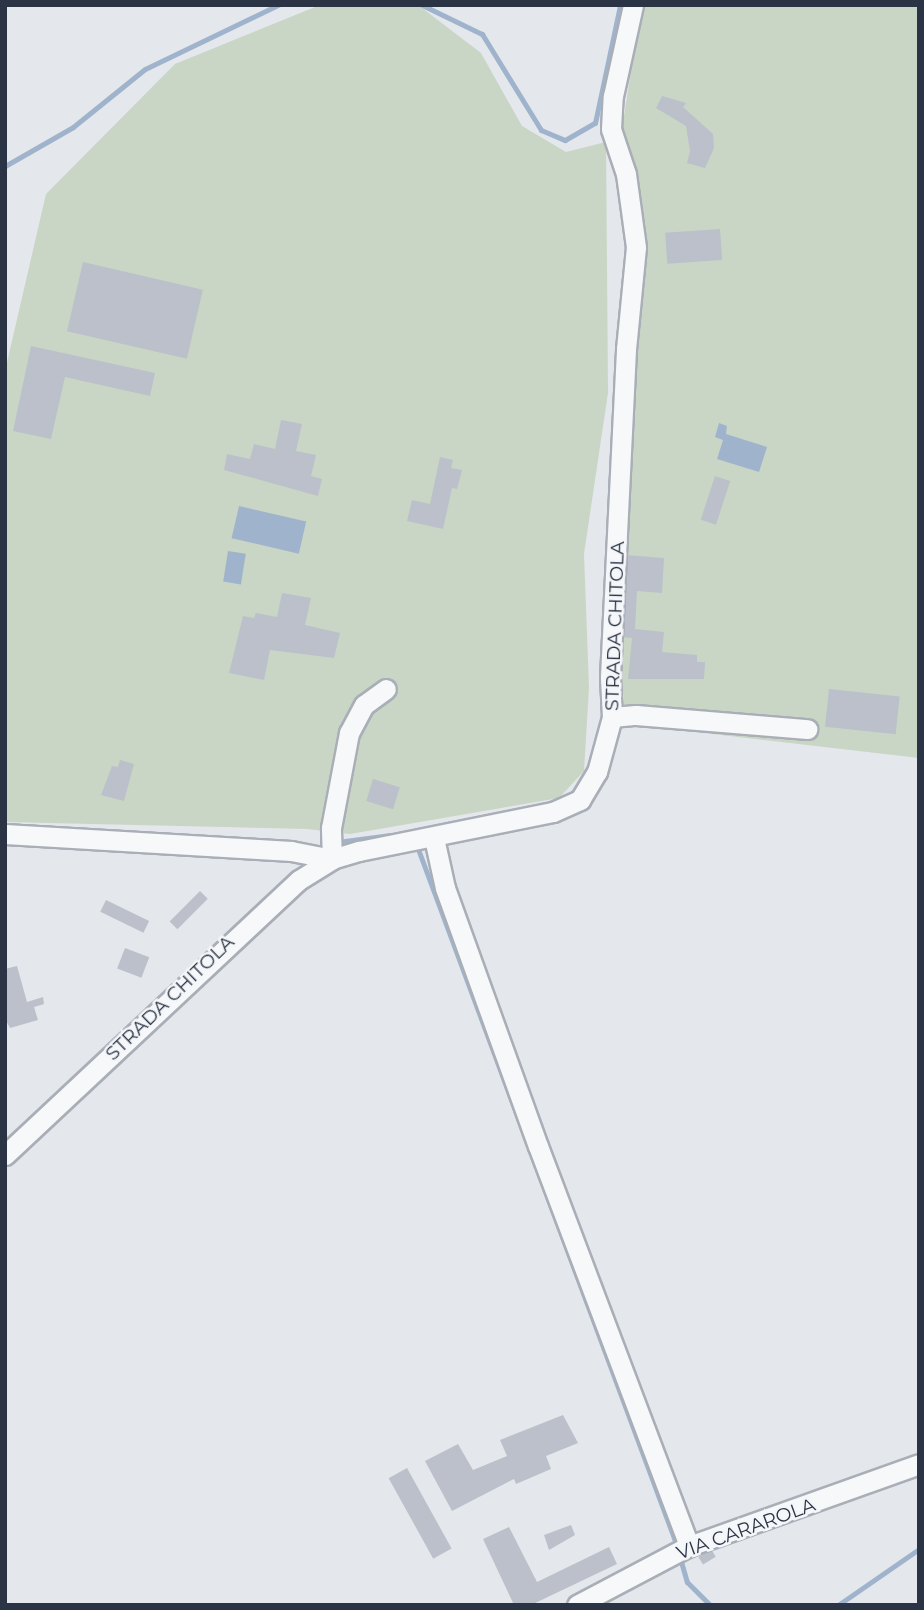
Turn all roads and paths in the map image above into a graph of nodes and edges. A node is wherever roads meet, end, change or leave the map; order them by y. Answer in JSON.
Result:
{"nodes":[{"id":1,"x":633,"y":5,"type":"edge"},
{"id":2,"x":386,"y":689,"type":"dead end"},
{"id":3,"x":612,"y":717,"type":"junction"},
{"id":4,"x":807,"y":729,"type":"dead end"},
{"id":5,"x":5,"y":834,"type":"edge"},
{"id":6,"x":434,"y":838,"type":"junction"},
{"id":7,"x":332,"y":859,"type":"junction"},
{"id":8,"x":5,"y":1156,"type":"edge"},
{"id":9,"x":919,"y":1464,"type":"edge"},
{"id":10,"x":689,"y":1546,"type":"junction"},
{"id":11,"x":577,"y":1605,"type":"edge"}],
"edges":[{"from":1,"to":3,"type":"street","name":"STRADA CHITOLA"},
{"from":2,"to":7,"type":"street"},
{"from":3,"to":4,"type":"street"},
{"from":3,"to":6,"type":"street","name":"STRADA CHITOLA"},
{"from":5,"to":7,"type":"street"},
{"from":6,"to":7,"type":"street","name":"STRADA CHITOLA"},
{"from":6,"to":10,"type":"street"},
{"from":7,"to":8,"type":"street","name":"STRADA CHITOLA"},
{"from":9,"to":10,"type":"street","name":"VIA CARAROLA"},
{"from":10,"to":11,"type":"street","name":"VIA CARAROLA"}]}
